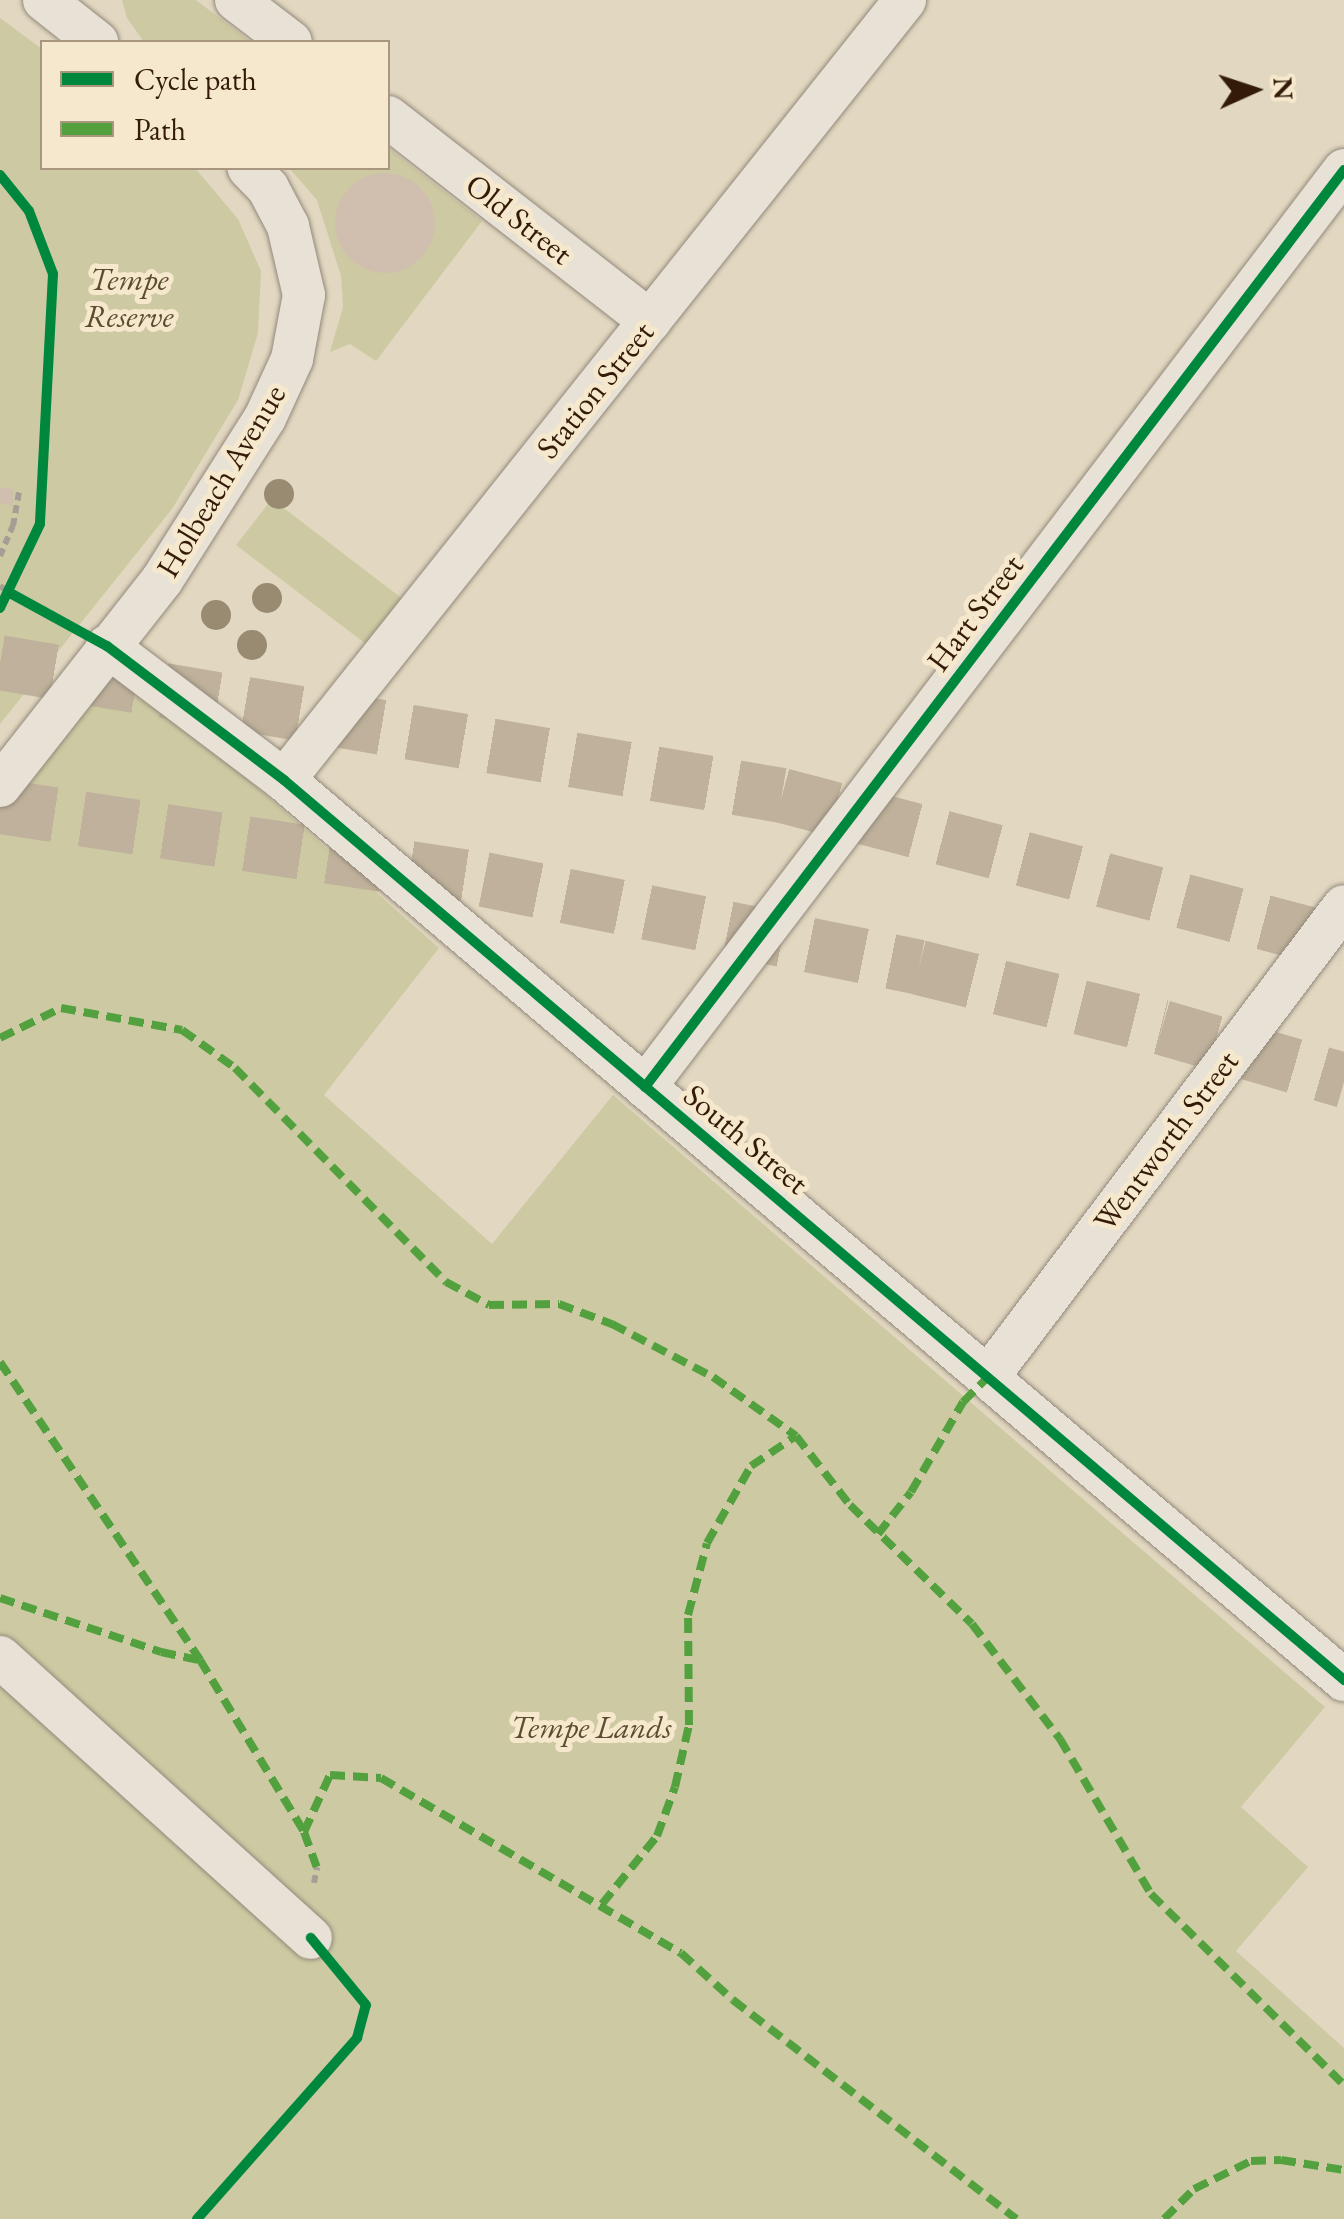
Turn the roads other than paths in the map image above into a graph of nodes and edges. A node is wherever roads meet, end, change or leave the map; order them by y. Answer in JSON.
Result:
{"nodes":[{"id":1,"x":44,"y":0,"type":"edge"},
{"id":2,"x":236,"y":0,"type":"edge"},
{"id":3,"x":906,"y":0,"type":"edge"},
{"id":4,"x":94,"y":40,"type":"edge"},
{"id":5,"x":287,"y":40,"type":"edge"},
{"id":6,"x":390,"y":120,"type":"edge"},
{"id":7,"x":251,"y":170,"type":"edge"},
{"id":8,"x":1344,"y":170,"type":"edge"},
{"id":9,"x":650,"y":320,"type":"junction"},
{"id":10,"x":100,"y":657,"type":"junction"},
{"id":11,"x":284,"y":780,"type":"junction"},
{"id":12,"x":0,"y":786,"type":"edge"},
{"id":13,"x":1344,"y":906,"type":"edge"},
{"id":14,"x":646,"y":1086,"type":"junction"},
{"id":15,"x":988,"y":1377,"type":"junction"},
{"id":16,"x":0,"y":1657,"type":"edge"},
{"id":17,"x":1338,"y":1661,"type":"edge"},
{"id":18,"x":311,"y":1938,"type":"dead end"}],
"edges":[{"from":1,"to":4,"type":"street"},
{"from":2,"to":5,"type":"street"},
{"from":3,"to":9,"type":"street","name":"Station Street"},
{"from":6,"to":9,"type":"street","name":"Old Street"},
{"from":7,"to":10,"type":"street","name":"Holbeach Avenue"},
{"from":8,"to":14,"type":"street","name":"Hart Street"},
{"from":9,"to":11,"type":"street","name":"Station Street"},
{"from":10,"to":11,"type":"street","name":"South Street"},
{"from":10,"to":12,"type":"street","name":"Holbeach Avenue"},
{"from":11,"to":14,"type":"street","name":"South Street"},
{"from":13,"to":15,"type":"street","name":"Wentworth Street"},
{"from":14,"to":15,"type":"street","name":"South Street"},
{"from":15,"to":17,"type":"street","name":"South Street"},
{"from":16,"to":18,"type":"street"}]}
